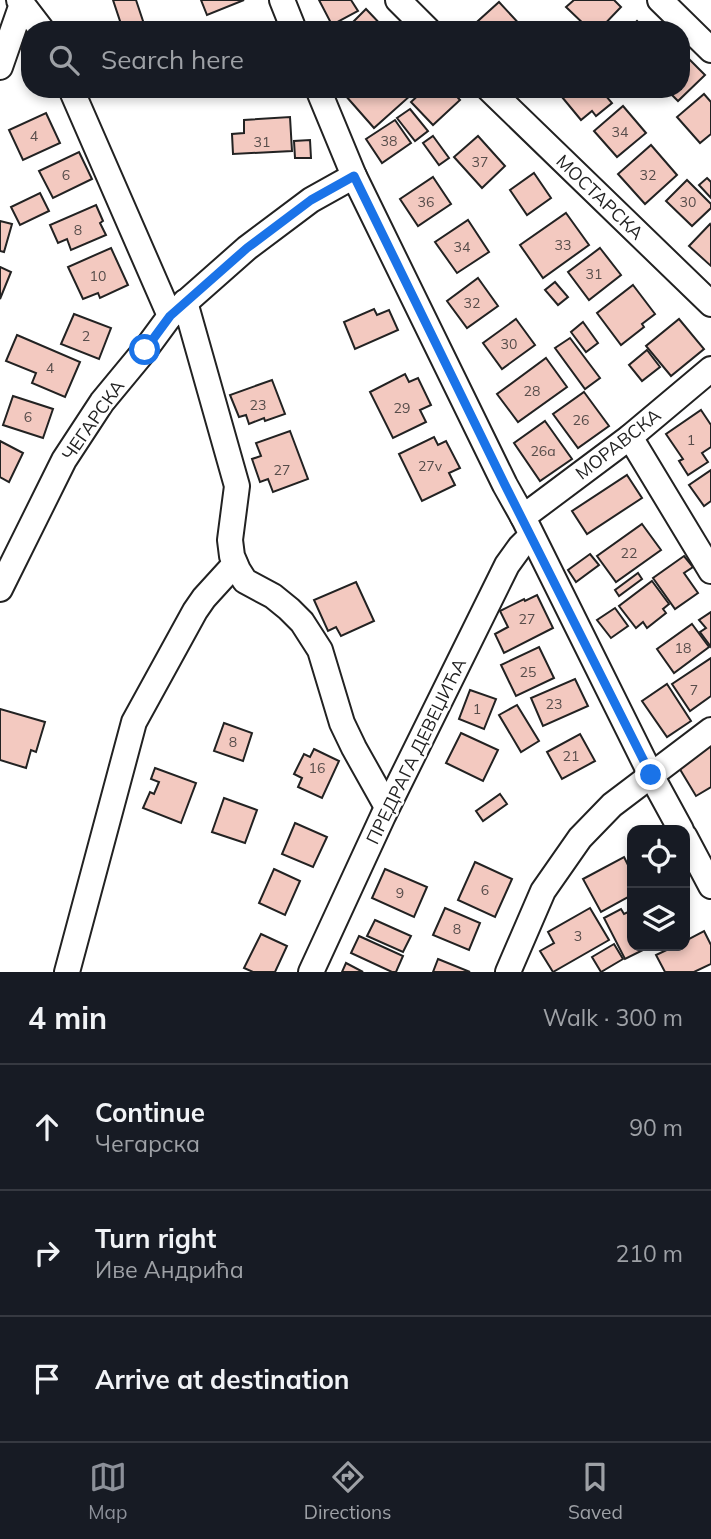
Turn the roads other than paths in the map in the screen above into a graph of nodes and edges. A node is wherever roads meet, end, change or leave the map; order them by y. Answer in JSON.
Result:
{"nodes":[{"id":1,"x":282,"y":0,"type":"edge"},
{"id":2,"x":398,"y":0,"type":"edge"},
{"id":3,"x":660,"y":0,"type":"edge"},
{"id":4,"x":21,"y":2,"type":"edge"},
{"id":5,"x":35,"y":21,"type":"edge"},
{"id":6,"x":290,"y":21,"type":"edge"},
{"id":7,"x":419,"y":21,"type":"edge"},
{"id":8,"x":681,"y":21,"type":"edge"},
{"id":9,"x":690,"y":29,"type":"edge"},
{"id":10,"x":711,"y":50,"type":"edge"},
{"id":11,"x":0,"y":67,"type":"edge"},
{"id":12,"x":75,"y":98,"type":"edge"},
{"id":13,"x":322,"y":98,"type":"edge"},
{"id":14,"x":497,"y":98,"type":"edge"},
{"id":15,"x":354,"y":176,"type":"junction"},
{"id":16,"x":711,"y":304,"type":"edge"},
{"id":17,"x":178,"y":309,"type":"junction"},
{"id":18,"x":711,"y":369,"type":"edge"},
{"id":19,"x":629,"y":438,"type":"junction"},
{"id":20,"x":527,"y":526,"type":"junction"},
{"id":21,"x":235,"y":564,"type":"junction"},
{"id":22,"x":711,"y":570,"type":"edge"},
{"id":23,"x":0,"y":589,"type":"edge"},
{"id":24,"x":711,"y":730,"type":"edge"},
{"id":25,"x":651,"y":775,"type":"junction"},
{"id":26,"x":387,"y":807,"type":"junction"},
{"id":27,"x":678,"y":825,"type":"edge"},
{"id":28,"x":690,"y":846,"type":"edge"},
{"id":29,"x":711,"y":886,"type":"edge"},
{"id":30,"x":67,"y":972,"type":"edge"},
{"id":31,"x":311,"y":972,"type":"edge"},
{"id":32,"x":508,"y":972,"type":"edge"}],
"edges":[{"from":1,"to":6,"type":"street"},
{"from":2,"to":7,"type":"street"},
{"from":3,"to":8,"type":"street"},
{"from":4,"to":5,"type":"street"},
{"from":4,"to":11,"type":"street"},
{"from":9,"to":10,"type":"street"},
{"from":12,"to":17,"type":"street"},
{"from":13,"to":15,"type":"street"},
{"from":14,"to":16,"type":"street","name":"МОСТАРСКА"},
{"from":15,"to":17,"type":"street","name":"ЧЕГАРСКА"},
{"from":15,"to":20,"type":"street"},
{"from":17,"to":21,"type":"street"},
{"from":17,"to":23,"type":"street","name":"ЧЕГАРСКА"},
{"from":18,"to":19,"type":"street","name":"МОРАВСКА"},
{"from":19,"to":20,"type":"street","name":"МОРАВСКА"},
{"from":19,"to":22,"type":"street"},
{"from":20,"to":25,"type":"street"},
{"from":20,"to":26,"type":"street","name":"ПРЕДРАГА ДЕВЕЏИЋА"},
{"from":21,"to":26,"type":"street"},
{"from":21,"to":30,"type":"street"},
{"from":24,"to":25,"type":"street"},
{"from":25,"to":27,"type":"street"},
{"from":25,"to":32,"type":"street"},
{"from":26,"to":31,"type":"street","name":"ПРЕДРАГА ДЕВЕЏИЋА"},
{"from":28,"to":29,"type":"street"}]}
